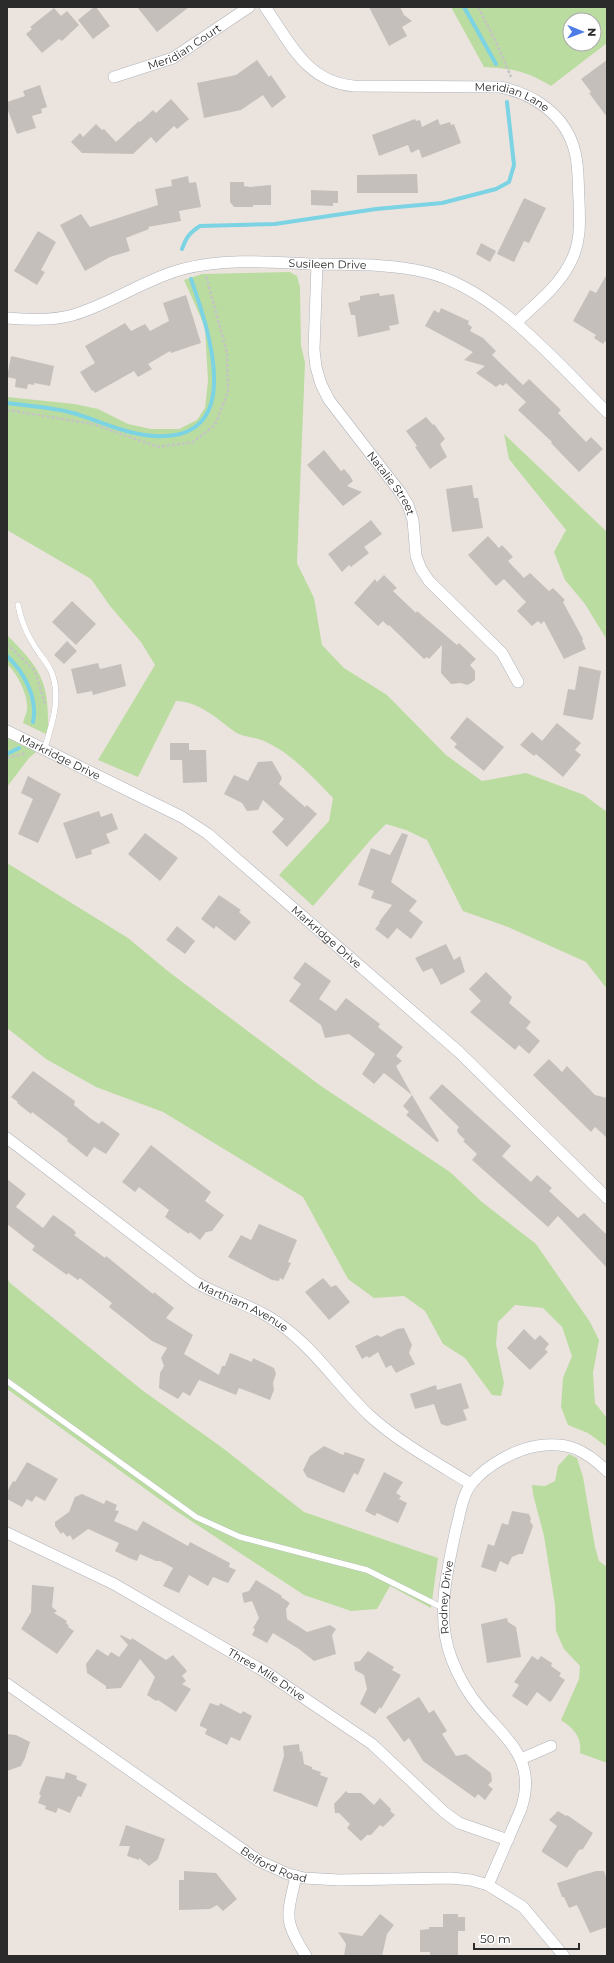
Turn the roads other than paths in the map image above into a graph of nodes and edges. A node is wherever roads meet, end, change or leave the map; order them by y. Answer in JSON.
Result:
{"nodes":[{"id":1,"x":249,"y":7,"type":"edge"},
{"id":2,"x":265,"y":7,"type":"edge"},
{"id":3,"x":114,"y":77,"type":"dead end"},
{"id":4,"x":317,"y":264,"type":"junction"},
{"id":5,"x":7,"y":318,"type":"edge"},
{"id":6,"x":516,"y":323,"type":"junction"},
{"id":7,"x":607,"y":412,"type":"edge"},
{"id":8,"x":18,"y":605,"type":"dead end"},
{"id":9,"x":518,"y":682,"type":"dead end"},
{"id":10,"x":7,"y":731,"type":"edge"},
{"id":11,"x":42,"y":748,"type":"junction"},
{"id":12,"x":7,"y":1138,"type":"edge"},
{"id":13,"x":607,"y":1198,"type":"edge"},
{"id":14,"x":7,"y":1381,"type":"edge"},
{"id":15,"x":607,"y":1471,"type":"edge"},
{"id":16,"x":471,"y":1484,"type":"junction"},
{"id":17,"x":7,"y":1533,"type":"edge"},
{"id":18,"x":443,"y":1608,"type":"junction"},
{"id":19,"x":7,"y":1684,"type":"edge"},
{"id":20,"x":551,"y":1746,"type":"dead end"},
{"id":21,"x":521,"y":1759,"type":"junction"},
{"id":22,"x":508,"y":1840,"type":"junction"},
{"id":23,"x":296,"y":1876,"type":"junction"},
{"id":24,"x":488,"y":1885,"type":"junction"},
{"id":25,"x":306,"y":1956,"type":"edge"},
{"id":26,"x":564,"y":1956,"type":"edge"}],
"edges":[{"from":1,"to":3,"type":"street","name":"Meridian Court"},
{"from":2,"to":6,"type":"street","name":"Meridian Lane"},
{"from":4,"to":5,"type":"street","name":"Susileen Drive"},
{"from":4,"to":6,"type":"street","name":"Susileen Drive"},
{"from":4,"to":9,"type":"street","name":"Natalie Street"},
{"from":6,"to":7,"type":"street","name":"Susileen Drive"},
{"from":8,"to":11,"type":"lane"},
{"from":10,"to":11,"type":"street","name":"Markridge Drive"},
{"from":11,"to":13,"type":"street","name":"Markridge Drive"},
{"from":12,"to":16,"type":"street","name":"Marthiam Avenue"},
{"from":14,"to":18,"type":"lane"},
{"from":15,"to":16,"type":"street"},
{"from":16,"to":18,"type":"street","name":"Rodney Drive"},
{"from":17,"to":22,"type":"street","name":"Three Mile Drive"},
{"from":18,"to":21,"type":"street","name":"Rodney Drive"},
{"from":19,"to":23,"type":"street","name":"Belford Road"},
{"from":20,"to":21,"type":"street"},
{"from":21,"to":22,"type":"street","name":"Rodney Drive"},
{"from":22,"to":24,"type":"street","name":"Rodney Drive"},
{"from":23,"to":24,"type":"street","name":"Belford Road"},
{"from":23,"to":25,"type":"street"},
{"from":24,"to":26,"type":"street","name":"Belford Road"}]}
